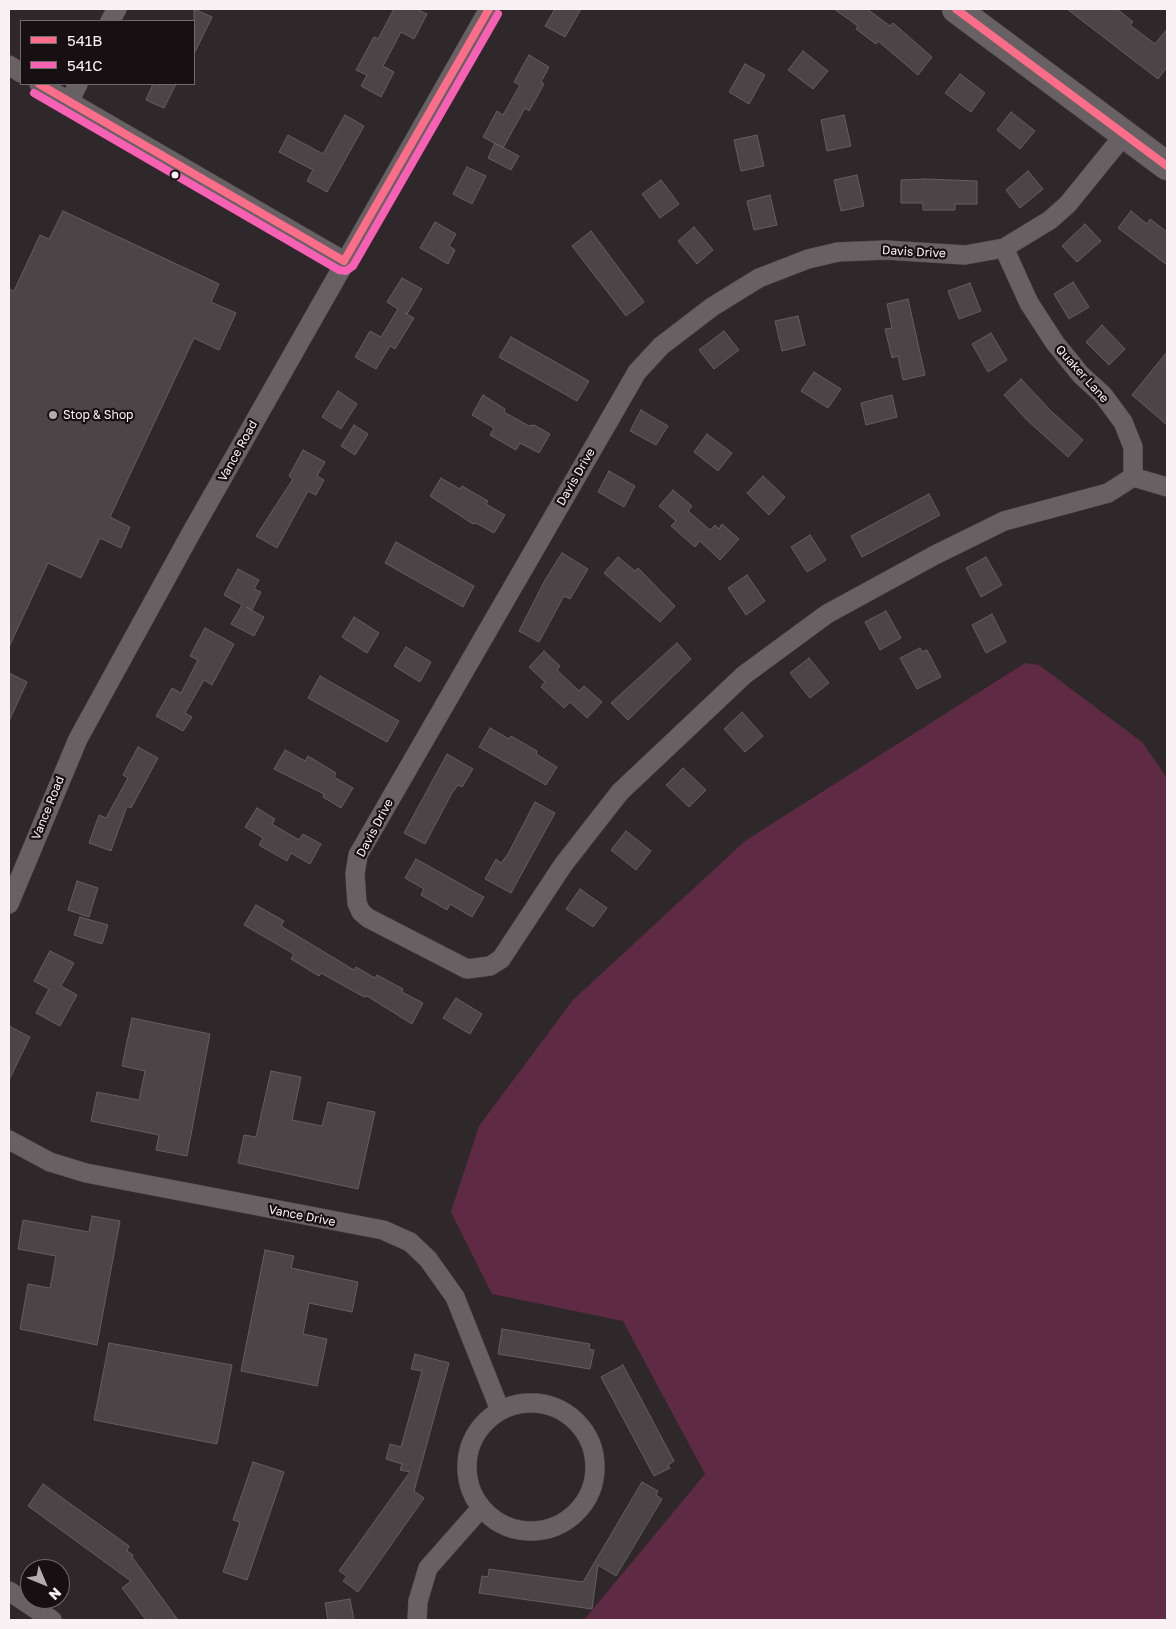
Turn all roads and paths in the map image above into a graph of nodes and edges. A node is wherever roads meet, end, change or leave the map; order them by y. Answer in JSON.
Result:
{"nodes":[{"id":1,"x":489,"y":9,"type":"edge"},
{"id":2,"x":956,"y":9,"type":"edge"},
{"id":3,"x":9,"y":65,"type":"edge"},
{"id":4,"x":20,"y":72,"type":"edge"},
{"id":5,"x":41,"y":85,"type":"edge"},
{"id":6,"x":78,"y":85,"type":"edge"},
{"id":7,"x":69,"y":102,"type":"junction"},
{"id":8,"x":1124,"y":135,"type":"junction"},
{"id":9,"x":1167,"y":166,"type":"edge"},
{"id":10,"x":1004,"y":248,"type":"junction"},
{"id":11,"x":344,"y":261,"type":"junction"},
{"id":12,"x":1133,"y":477,"type":"junction"},
{"id":13,"x":1167,"y":487,"type":"edge"},
{"id":14,"x":9,"y":904,"type":"edge"},
{"id":15,"x":9,"y":1140,"type":"edge"},
{"id":16,"x":500,"y":1410,"type":"junction"},
{"id":17,"x":481,"y":1508,"type":"junction"},
{"id":18,"x":9,"y":1591,"type":"edge"},
{"id":19,"x":52,"y":1620,"type":"edge"},
{"id":20,"x":417,"y":1620,"type":"edge"}],
"edges":[{"from":1,"to":11,"type":"street","name":"Vance Road"},
{"from":2,"to":8,"type":"main road"},
{"from":3,"to":4,"type":"street"},
{"from":5,"to":7,"type":"street"},
{"from":6,"to":7,"type":"street"},
{"from":7,"to":11,"type":"street"},
{"from":8,"to":9,"type":"main road"},
{"from":8,"to":10,"type":"street","name":"Davis Drive"},
{"from":10,"to":12,"type":"street","name":"Quaker Lane"},
{"from":10,"to":12,"type":"street","name":"Davis Drive"},
{"from":11,"to":14,"type":"street","name":"Vance Road"},
{"from":12,"to":13,"type":"street"},
{"from":15,"to":16,"type":"street","name":"Vance Drive"},
{"from":16,"to":17,"type":"street"},
{"from":16,"to":17,"type":"street"},
{"from":17,"to":20,"type":"street"},
{"from":18,"to":19,"type":"street"}]}
